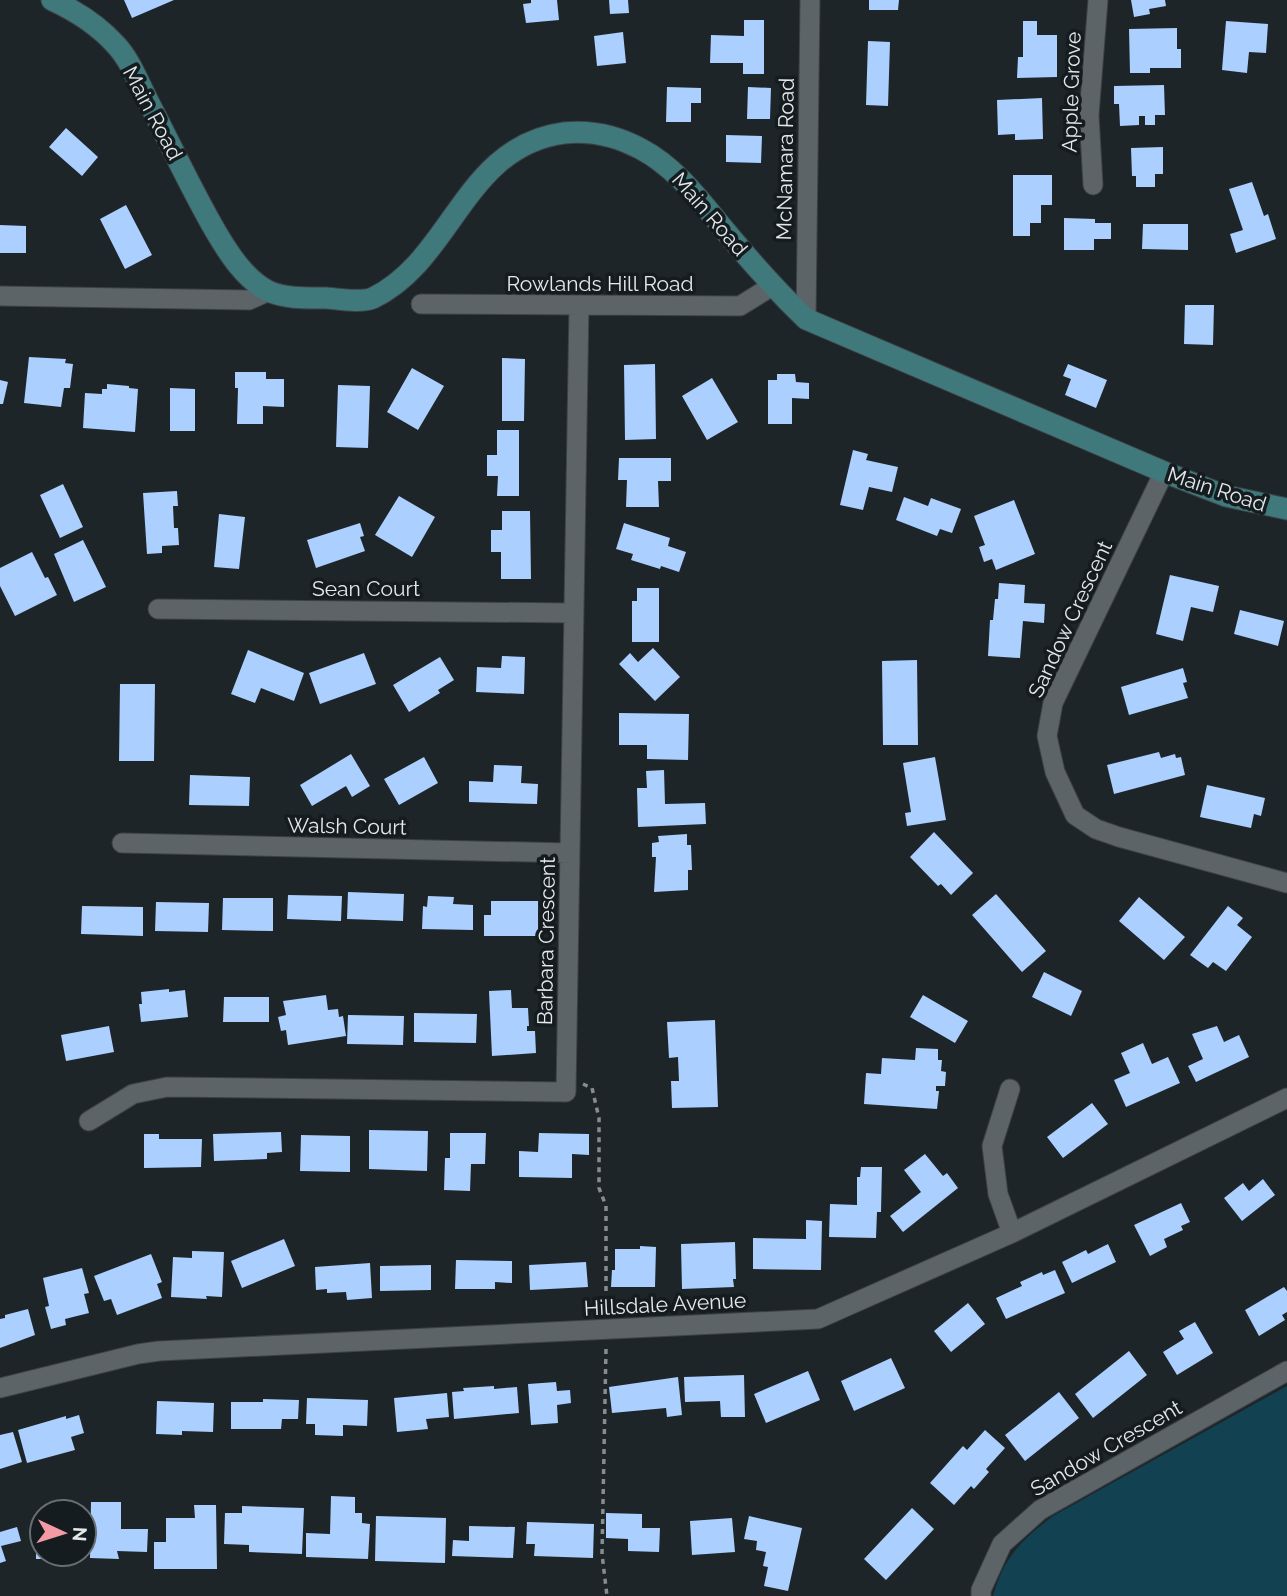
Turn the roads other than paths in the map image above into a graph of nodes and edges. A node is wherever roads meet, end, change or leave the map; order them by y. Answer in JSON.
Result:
{"nodes":[{"id":1,"x":52,"y":0,"type":"edge"},
{"id":2,"x":810,"y":0,"type":"edge"},
{"id":3,"x":1098,"y":0,"type":"edge"},
{"id":4,"x":1093,"y":186,"type":"dead end"},
{"id":5,"x":772,"y":286,"type":"junction"},
{"id":6,"x":269,"y":291,"type":"junction"},
{"id":7,"x":0,"y":296,"type":"edge"},
{"id":8,"x":421,"y":304,"type":"dead end"},
{"id":9,"x":579,"y":305,"type":"junction"},
{"id":10,"x":806,"y":319,"type":"junction"},
{"id":11,"x":1164,"y":472,"type":"junction"},
{"id":12,"x":1287,"y":509,"type":"edge"},
{"id":13,"x":158,"y":609,"type":"dead end"},
{"id":14,"x":574,"y":613,"type":"junction"},
{"id":15,"x":122,"y":843,"type":"dead end"},
{"id":16,"x":570,"y":853,"type":"junction"},
{"id":17,"x":1287,"y":883,"type":"edge"},
{"id":18,"x":1010,"y":1089,"type":"dead end"},
{"id":19,"x":1287,"y":1098,"type":"edge"},
{"id":20,"x":89,"y":1121,"type":"dead end"},
{"id":21,"x":1012,"y":1233,"type":"junction"},
{"id":22,"x":1287,"y":1371,"type":"edge"},
{"id":23,"x":0,"y":1388,"type":"edge"},
{"id":24,"x":981,"y":1596,"type":"edge"}],
"edges":[{"from":1,"to":6,"type":"main road","name":"Main Road"},
{"from":2,"to":10,"type":"street","name":"McNamara Road"},
{"from":3,"to":4,"type":"street","name":"Apple Grove"},
{"from":5,"to":6,"type":"main road","name":"Main Road"},
{"from":5,"to":9,"type":"street","name":"Rowlands Hill Road"},
{"from":5,"to":10,"type":"main road","name":"Main Road"},
{"from":6,"to":7,"type":"street"},
{"from":8,"to":9,"type":"street","name":"Rowlands Hill Road"},
{"from":9,"to":14,"type":"street","name":"Barbara Crescent"},
{"from":10,"to":11,"type":"main road","name":"Main Road"},
{"from":11,"to":12,"type":"main road","name":"Main Road"},
{"from":11,"to":17,"type":"street","name":"Sandow Crescent"},
{"from":13,"to":14,"type":"street","name":"Sean Court"},
{"from":14,"to":16,"type":"street","name":"Barbara Crescent"},
{"from":15,"to":16,"type":"street","name":"Walsh Court"},
{"from":16,"to":20,"type":"street","name":"Barbara Crescent"},
{"from":18,"to":21,"type":"street"},
{"from":19,"to":21,"type":"street","name":"Hillsdale Avenue"},
{"from":21,"to":23,"type":"street","name":"Hillsdale Avenue"},
{"from":22,"to":24,"type":"street","name":"Sandow Crescent"}]}
